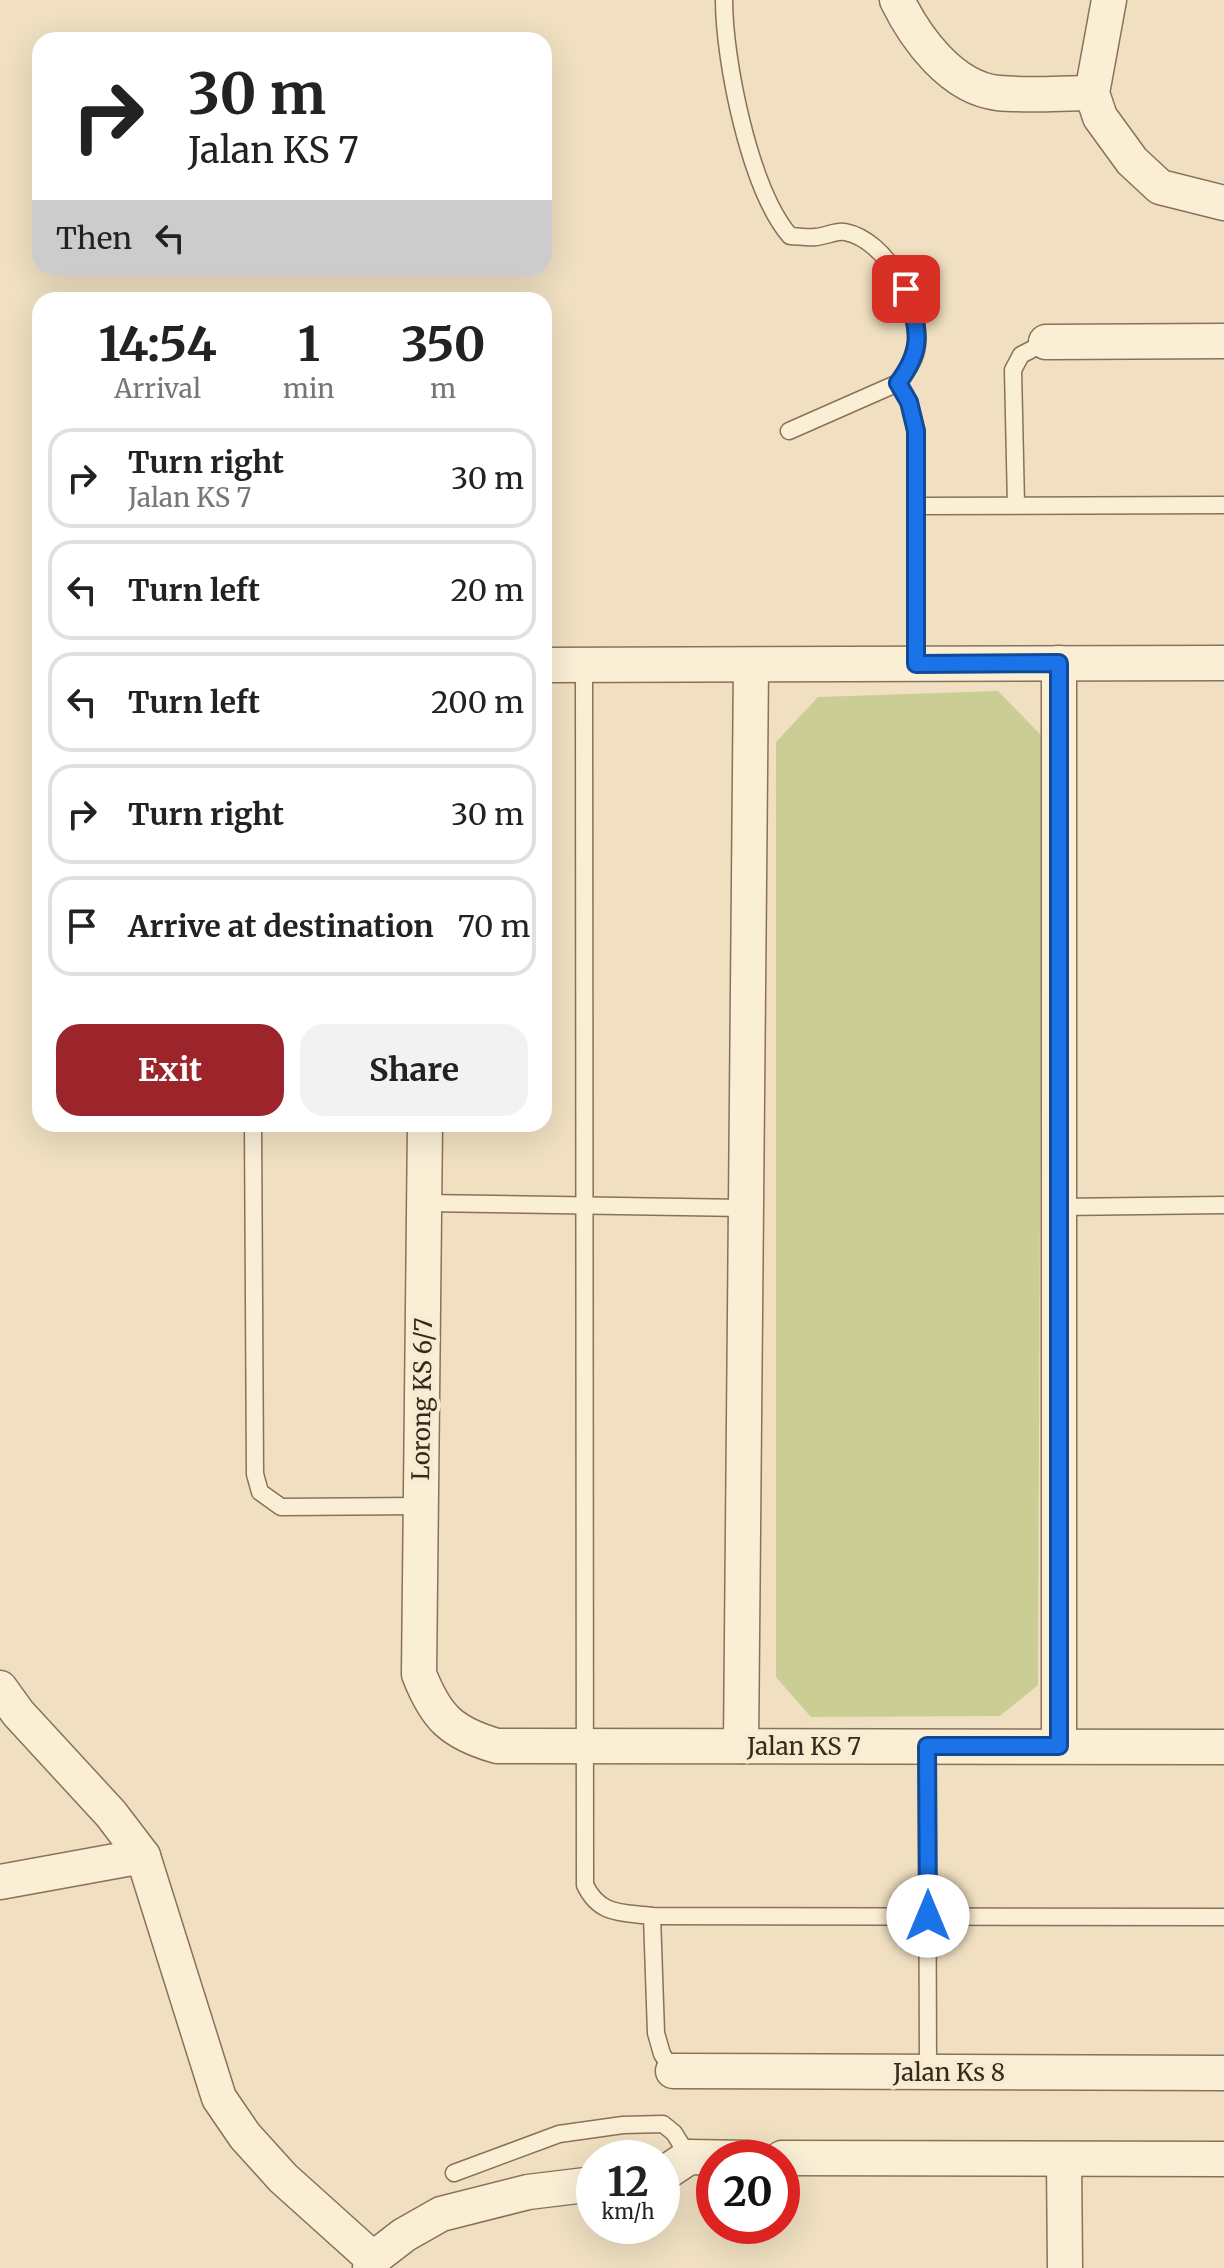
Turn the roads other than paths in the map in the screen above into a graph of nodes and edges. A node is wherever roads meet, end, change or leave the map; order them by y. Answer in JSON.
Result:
{"nodes":[{"id":1,"x":724,"y":0,"type":"edge"},
{"id":2,"x":897,"y":0,"type":"edge"},
{"id":3,"x":1109,"y":0,"type":"edge"},
{"id":4,"x":1092,"y":93,"type":"junction"},
{"id":5,"x":1224,"y":203,"type":"edge"},
{"id":6,"x":1224,"y":341,"type":"edge"},
{"id":7,"x":1046,"y":342,"type":"joint"},
{"id":8,"x":898,"y":383,"type":"junction"},
{"id":9,"x":789,"y":431,"type":"dead end"},
{"id":10,"x":1016,"y":505,"type":"junction"},
{"id":11,"x":1224,"y":505,"type":"edge"},
{"id":12,"x":916,"y":506,"type":"junction"},
{"id":13,"x":1059,"y":663,"type":"junction"},
{"id":14,"x":1224,"y":663,"type":"edge"},
{"id":15,"x":916,"y":664,"type":"junction"},
{"id":16,"x":552,"y":665,"type":"edge"},
{"id":17,"x":584,"y":665,"type":"junction"},
{"id":18,"x":751,"y":665,"type":"junction"},
{"id":19,"x":253,"y":1132,"type":"edge"},
{"id":20,"x":425,"y":1132,"type":"edge"},
{"id":21,"x":424,"y":1203,"type":"junction"},
{"id":22,"x":1224,"y":1205,"type":"edge"},
{"id":23,"x":585,"y":1206,"type":"junction"},
{"id":24,"x":1060,"y":1207,"type":"junction"},
{"id":25,"x":745,"y":1208,"type":"junction"},
{"id":26,"x":421,"y":1506,"type":"junction"},
{"id":27,"x":419,"y":1674,"type":"joint"},
{"id":28,"x":0,"y":1688,"type":"edge"},
{"id":29,"x":741,"y":1746,"type":"junction"},
{"id":30,"x":927,"y":1746,"type":"junction"},
{"id":31,"x":1059,"y":1746,"type":"junction"},
{"id":32,"x":585,"y":1747,"type":"junction"},
{"id":33,"x":1224,"y":1747,"type":"edge"},
{"id":34,"x":143,"y":1856,"type":"junction"},
{"id":35,"x":0,"y":1882,"type":"edge"},
{"id":36,"x":652,"y":1916,"type":"junction"},
{"id":37,"x":928,"y":1916,"type":"junction"},
{"id":38,"x":1224,"y":1917,"type":"edge"},
{"id":39,"x":673,"y":2071,"type":"joint"},
{"id":40,"x":928,"y":2072,"type":"junction"},
{"id":41,"x":1224,"y":2073,"type":"edge"},
{"id":42,"x":674,"y":2140,"type":"edge"},
{"id":43,"x":800,"y":2158,"type":"edge"},
{"id":44,"x":1064,"y":2159,"type":"junction"},
{"id":45,"x":1224,"y":2159,"type":"edge"},
{"id":46,"x":454,"y":2173,"type":"dead end"},
{"id":47,"x":576,"y":2186,"type":"edge"},
{"id":48,"x":371,"y":2264,"type":"edge"},
{"id":49,"x":1065,"y":2268,"type":"edge"}],
"edges":[{"from":1,"to":8,"type":"lane"},
{"from":2,"to":4,"type":"street"},
{"from":3,"to":4,"type":"street"},
{"from":4,"to":5,"type":"street"},
{"from":6,"to":7,"type":"street"},
{"from":7,"to":10,"type":"lane"},
{"from":8,"to":9,"type":"lane"},
{"from":8,"to":12,"type":"lane"},
{"from":10,"to":11,"type":"lane"},
{"from":10,"to":12,"type":"lane"},
{"from":12,"to":15,"type":"lane"},
{"from":13,"to":14,"type":"street"},
{"from":13,"to":15,"type":"street"},
{"from":13,"to":24,"type":"street"},
{"from":15,"to":18,"type":"street"},
{"from":16,"to":17,"type":"street"},
{"from":17,"to":18,"type":"street"},
{"from":17,"to":23,"type":"lane"},
{"from":18,"to":25,"type":"street"},
{"from":19,"to":26,"type":"lane"},
{"from":20,"to":21,"type":"street","name":"Lorong KS 6/7"},
{"from":21,"to":23,"type":"lane"},
{"from":21,"to":26,"type":"street","name":"Lorong KS 6/7"},
{"from":22,"to":24,"type":"lane"},
{"from":23,"to":25,"type":"lane"},
{"from":23,"to":32,"type":"lane"},
{"from":24,"to":31,"type":"street"},
{"from":25,"to":29,"type":"street"},
{"from":26,"to":27,"type":"street","name":"Lorong KS 6/7"},
{"from":27,"to":32,"type":"street","name":"Jalan KS 7"},
{"from":28,"to":34,"type":"street"},
{"from":29,"to":30,"type":"street","name":"Jalan KS 7"},
{"from":29,"to":32,"type":"street","name":"Jalan KS 7"},
{"from":30,"to":31,"type":"street","name":"Jalan KS 7"},
{"from":30,"to":37,"type":"lane"},
{"from":31,"to":33,"type":"street","name":"Jalan KS 7"},
{"from":32,"to":36,"type":"lane"},
{"from":34,"to":35,"type":"street"},
{"from":34,"to":48,"type":"street"},
{"from":36,"to":37,"type":"lane"},
{"from":36,"to":39,"type":"lane"},
{"from":37,"to":38,"type":"lane"},
{"from":37,"to":40,"type":"lane"},
{"from":39,"to":40,"type":"street","name":"Jalan Ks 8"},
{"from":40,"to":41,"type":"street","name":"Jalan Ks 8"},
{"from":42,"to":46,"type":"lane"},
{"from":43,"to":44,"type":"street"},
{"from":44,"to":45,"type":"street"},
{"from":44,"to":49,"type":"street"},
{"from":47,"to":48,"type":"street"}]}
